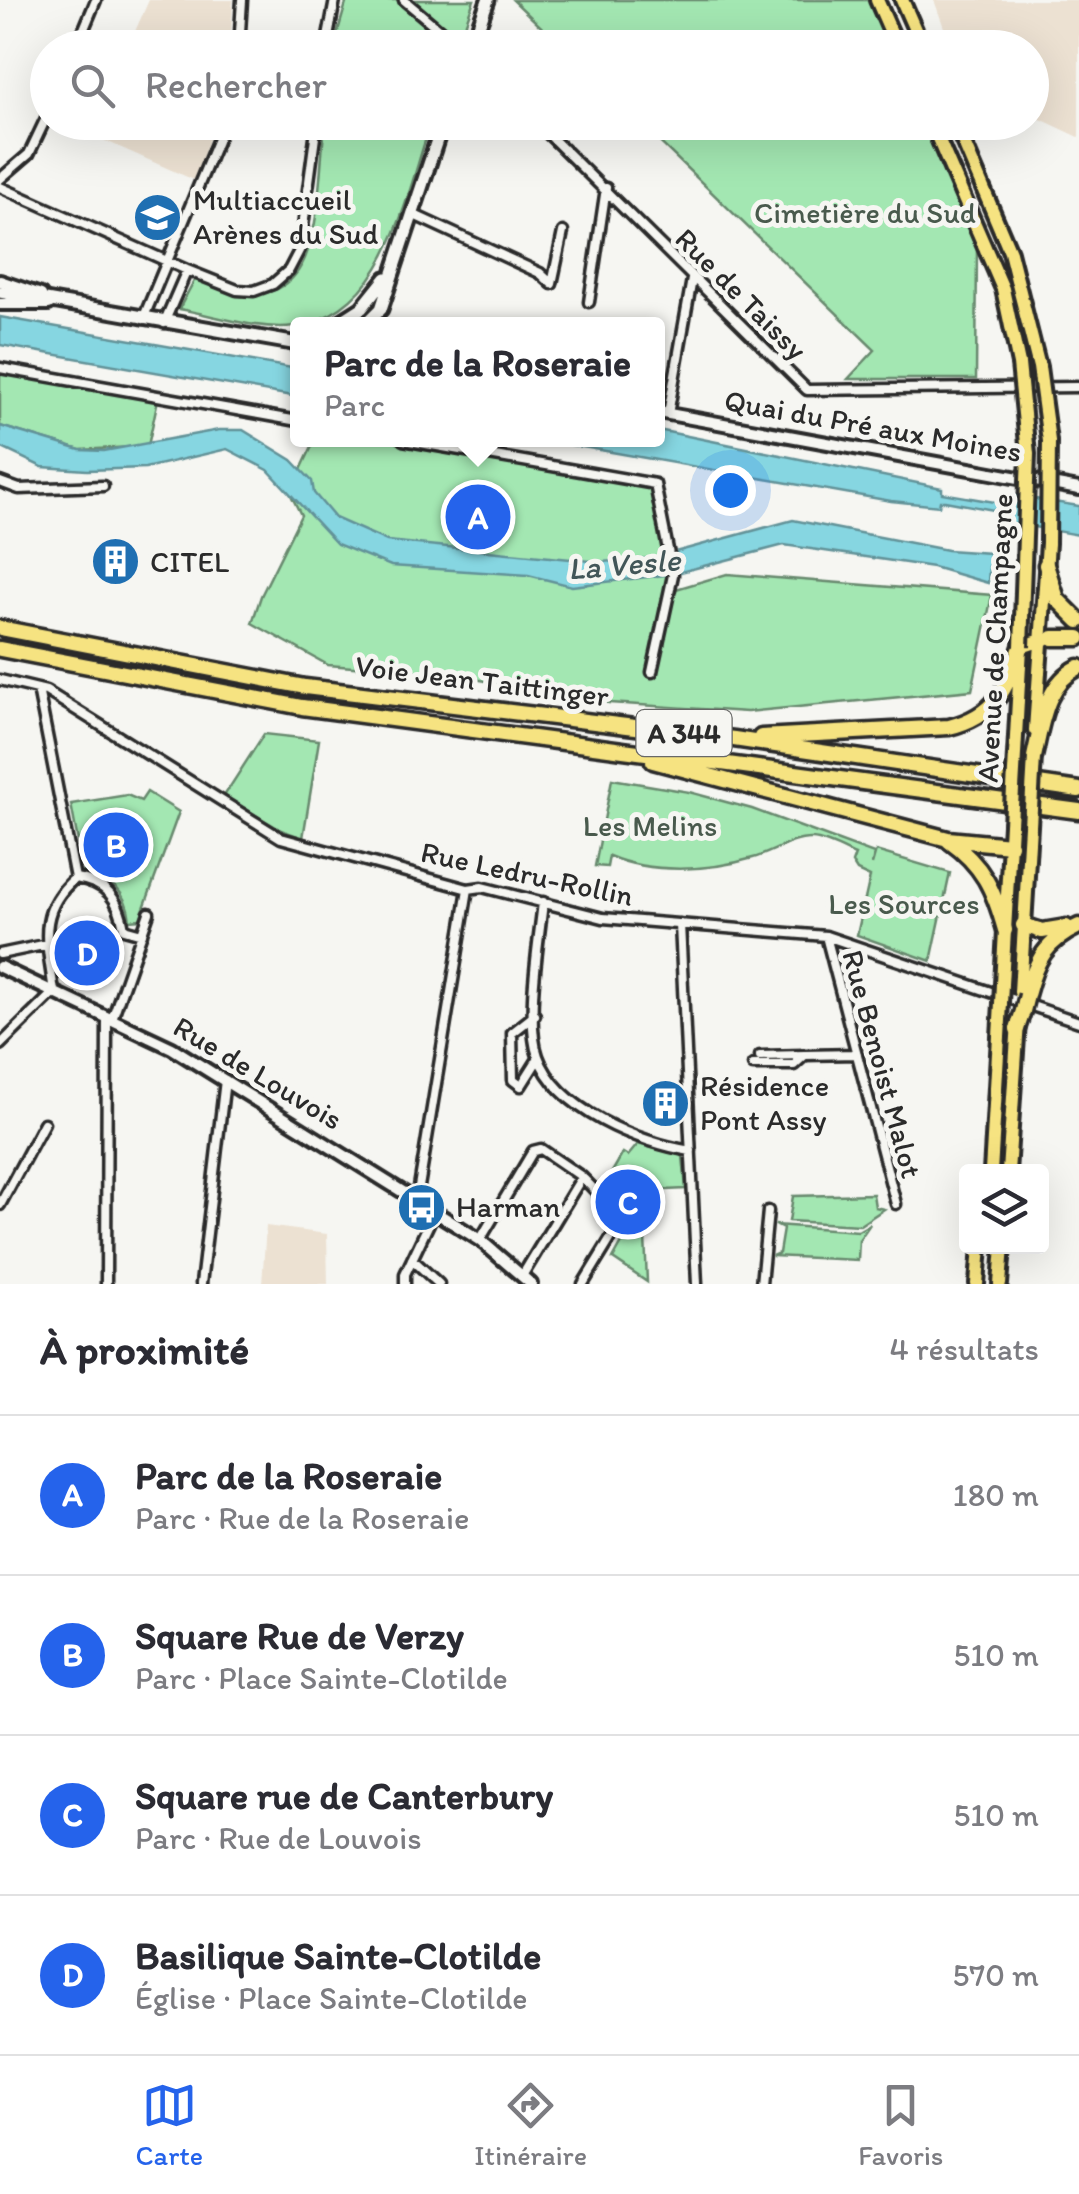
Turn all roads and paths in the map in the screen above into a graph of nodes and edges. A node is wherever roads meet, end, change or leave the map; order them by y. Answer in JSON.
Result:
{"nodes":[{"id":1,"x":96,"y":0,"type":"edge"},
{"id":2,"x":242,"y":0,"type":"edge"},
{"id":3,"x":335,"y":0,"type":"edge"},
{"id":4,"x":404,"y":0,"type":"edge"},
{"id":5,"x":488,"y":0,"type":"edge"},
{"id":6,"x":877,"y":0,"type":"edge"},
{"id":7,"x":902,"y":0,"type":"edge"},
{"id":8,"x":84,"y":30,"type":"edge"},
{"id":9,"x":240,"y":30,"type":"edge"},
{"id":10,"x":329,"y":30,"type":"edge"},
{"id":11,"x":440,"y":30,"type":"edge"},
{"id":12,"x":477,"y":30,"type":"edge"},
{"id":13,"x":890,"y":30,"type":"edge"},
{"id":14,"x":915,"y":30,"type":"edge"},
{"id":15,"x":36,"y":140,"type":"edge"},
{"id":16,"x":218,"y":140,"type":"edge"},
{"id":17,"x":315,"y":140,"type":"edge"},
{"id":18,"x":437,"y":140,"type":"edge"},
{"id":19,"x":555,"y":140,"type":"edge"},
{"id":20,"x":940,"y":140,"type":"edge"},
{"id":21,"x":963,"y":140,"type":"edge"},
{"id":22,"x":0,"y":179,"type":"edge"},
{"id":23,"x":0,"y":187,"type":"edge"},
{"id":24,"x":606,"y":188,"type":"junction"},
{"id":25,"x":412,"y":214,"type":"junction"},
{"id":26,"x":564,"y":232,"type":"dead end"},
{"id":27,"x":168,"y":260,"type":"junction"},
{"id":28,"x":187,"y":270,"type":"junction"},
{"id":29,"x":392,"y":271,"type":"junction"},
{"id":30,"x":692,"y":279,"type":"junction"},
{"id":31,"x":0,"y":281,"type":"edge"},
{"id":32,"x":0,"y":292,"type":"edge"},
{"id":33,"x":589,"y":302,"type":"dead end"},
{"id":34,"x":0,"y":304,"type":"edge"},
{"id":35,"x":65,"y":304,"type":"junction"},
{"id":36,"x":381,"y":310,"type":"junction"},
{"id":37,"x":348,"y":317,"type":"edge"},
{"id":38,"x":374,"y":317,"type":"edge"},
{"id":39,"x":380,"y":317,"type":"edge"},
{"id":40,"x":143,"y":318,"type":"junction"},
{"id":41,"x":164,"y":323,"type":"junction"},
{"id":42,"x":290,"y":341,"type":"edge"},
{"id":43,"x":0,"y":368,"type":"edge"},
{"id":44,"x":1079,"y":386,"type":"edge"},
{"id":45,"x":665,"y":404,"type":"edge"},
{"id":46,"x":665,"y":413,"type":"edge"},
{"id":47,"x":290,"y":420,"type":"edge"},
{"id":48,"x":443,"y":447,"type":"edge"},
{"id":49,"x":0,"y":482,"type":"edge"},
{"id":50,"x":103,"y":486,"type":"dead end"},
{"id":51,"x":1079,"y":489,"type":"edge"},
{"id":52,"x":1046,"y":566,"type":"junction"},
{"id":53,"x":1079,"y":621,"type":"edge"},
{"id":54,"x":0,"y":628,"type":"edge"},
{"id":55,"x":1079,"y":638,"type":"edge"},
{"id":56,"x":1047,"y":639,"type":"junction"},
{"id":57,"x":1021,"y":647,"type":"junction"},
{"id":58,"x":0,"y":649,"type":"edge"},
{"id":59,"x":1079,"y":667,"type":"edge"},
{"id":60,"x":652,"y":672,"type":"dead end"},
{"id":61,"x":0,"y":680,"type":"edge"},
{"id":62,"x":38,"y":689,"type":"junction"},
{"id":63,"x":734,"y":739,"type":"junction"},
{"id":64,"x":614,"y":748,"type":"junction"},
{"id":65,"x":1034,"y":757,"type":"junction"},
{"id":66,"x":1079,"y":788,"type":"edge"},
{"id":67,"x":1079,"y":811,"type":"edge"},
{"id":68,"x":948,"y":840,"type":"junction"},
{"id":69,"x":1010,"y":845,"type":"junction"},
{"id":70,"x":1028,"y":846,"type":"junction"},
{"id":71,"x":75,"y":878,"type":"junction"},
{"id":72,"x":468,"y":889,"type":"junction"},
{"id":73,"x":544,"y":902,"type":"junction"},
{"id":74,"x":149,"y":913,"type":"dead end"},
{"id":75,"x":1006,"y":913,"type":"junction"},
{"id":76,"x":680,"y":924,"type":"junction"},
{"id":77,"x":1079,"y":925,"type":"edge"},
{"id":78,"x":1024,"y":926,"type":"junction"},
{"id":79,"x":1005,"y":930,"type":"junction"},
{"id":80,"x":142,"y":934,"type":"junction"},
{"id":81,"x":826,"y":936,"type":"junction"},
{"id":82,"x":48,"y":944,"type":"junction"},
{"id":83,"x":0,"y":954,"type":"edge"},
{"id":84,"x":0,"y":967,"type":"edge"},
{"id":85,"x":54,"y":992,"type":"junction"},
{"id":86,"x":1023,"y":993,"type":"junction"},
{"id":87,"x":535,"y":1015,"type":"junction"},
{"id":88,"x":109,"y":1018,"type":"junction"},
{"id":89,"x":1079,"y":1022,"type":"edge"},
{"id":90,"x":1018,"y":1029,"type":"joint"},
{"id":91,"x":0,"y":1044,"type":"edge"},
{"id":92,"x":857,"y":1054,"type":"junction"},
{"id":93,"x":804,"y":1055,"type":"junction"},
{"id":94,"x":760,"y":1056,"type":"dead end"},
{"id":95,"x":538,"y":1059,"type":"junction"},
{"id":96,"x":753,"y":1065,"type":"dead end"},
{"id":97,"x":225,"y":1080,"type":"junction"},
{"id":98,"x":44,"y":1123,"type":"dead end"},
{"id":99,"x":691,"y":1152,"type":"junction"},
{"id":100,"x":989,"y":1164,"type":"edge"},
{"id":101,"x":1009,"y":1164,"type":"edge"},
{"id":102,"x":582,"y":1177,"type":"junction"},
{"id":103,"x":417,"y":1199,"type":"junction"},
{"id":104,"x":896,"y":1204,"type":"dead end"},
{"id":105,"x":0,"y":1206,"type":"edge"},
{"id":106,"x":436,"y":1212,"type":"junction"},
{"id":107,"x":768,"y":1212,"type":"dead end"},
{"id":108,"x":480,"y":1240,"type":"junction"},
{"id":109,"x":982,"y":1254,"type":"edge"},
{"id":110,"x":1002,"y":1254,"type":"edge"},
{"id":111,"x":412,"y":1259,"type":"junction"},
{"id":112,"x":526,"y":1280,"type":"edge"},
{"id":113,"x":106,"y":1284,"type":"edge"},
{"id":114,"x":201,"y":1284,"type":"edge"},
{"id":115,"x":405,"y":1284,"type":"edge"},
{"id":116,"x":439,"y":1284,"type":"edge"},
{"id":117,"x":584,"y":1284,"type":"edge"},
{"id":118,"x":697,"y":1284,"type":"edge"},
{"id":119,"x":761,"y":1284,"type":"edge"},
{"id":120,"x":980,"y":1284,"type":"edge"},
{"id":121,"x":1000,"y":1284,"type":"edge"}],
"edges":[{"from":1,"to":8,"type":"street"},
{"from":2,"to":9,"type":"street"},
{"from":3,"to":10,"type":"street"},
{"from":4,"to":11,"type":"street"},
{"from":5,"to":12,"type":"main road"},
{"from":6,"to":13,"type":"main road"},
{"from":7,"to":14,"type":"main road"},
{"from":15,"to":22,"type":"street"},
{"from":16,"to":27,"type":"street"},
{"from":17,"to":28,"type":"street"},
{"from":18,"to":25,"type":"main road"},
{"from":19,"to":24,"type":"street","name":"Rue de Taissy"},
{"from":20,"to":57,"type":"main road","name":"Avenue de Champagne","bridge":true},
{"from":21,"to":52,"type":"main road","name":"Avenue de Champagne","bridge":true},
{"from":23,"to":27,"type":"street"},
{"from":24,"to":30,"type":"street","name":"Rue de Taissy"},
{"from":24,"to":33,"type":"street"},
{"from":25,"to":26,"type":"street"},
{"from":25,"to":29,"type":"main road"},
{"from":27,"to":28,"type":"street"},
{"from":27,"to":40,"type":"street"},
{"from":28,"to":41,"type":"street"},
{"from":29,"to":36,"type":"main road"},
{"from":29,"to":37,"type":"main road"},
{"from":30,"to":44,"type":"street","name":"Rue de Taissy"},
{"from":30,"to":45,"type":"street"},
{"from":31,"to":35,"type":"street"},
{"from":32,"to":35,"type":"main road"},
{"from":34,"to":35,"type":"street"},
{"from":35,"to":40,"type":"main road"},
{"from":36,"to":38,"type":"main road"},
{"from":36,"to":39,"type":"main road"},
{"from":40,"to":41,"type":"main road"},
{"from":41,"to":42,"type":"main road"},
{"from":43,"to":47,"type":"street"},
{"from":46,"to":51,"type":"street","name":"Quai du Pré aux Moines"},
{"from":48,"to":60,"type":"street"},
{"from":49,"to":50,"type":"street"},
{"from":52,"to":53,"type":"highway"},
{"from":52,"to":56,"type":"main road","name":"Avenue de Champagne"},
{"from":54,"to":63,"type":"highway","name":"Voie Jean Taittinger","number":"A 344"},
{"from":55,"to":56,"type":"highway"},
{"from":56,"to":57,"type":"main road"},
{"from":56,"to":65,"type":"main road","name":"Avenue de Champagne"},
{"from":57,"to":63,"type":"highway"},
{"from":57,"to":69,"type":"main road","name":"Avenue de Champagne","bridge":true},
{"from":58,"to":64,"type":"highway","name":"Voie Jean Taittinger","number":"A 344"},
{"from":59,"to":65,"type":"highway"},
{"from":61,"to":62,"type":"street","name":"Rue Ledru-Rollin"},
{"from":62,"to":71,"type":"street"},
{"from":62,"to":72,"type":"street","name":"Rue Ledru-Rollin"},
{"from":63,"to":66,"type":"highway","name":"Voie Jean Taittinger","number":"A 344"},
{"from":64,"to":67,"type":"highway","name":"Voie Jean Taittinger","number":"A 344"},
{"from":64,"to":68,"type":"highway"},
{"from":65,"to":70,"type":"main road","name":"Avenue de Champagne","bridge":true},
{"from":68,"to":69,"type":"highway"},
{"from":68,"to":79,"type":"highway"},
{"from":69,"to":70,"type":"main road"},
{"from":69,"to":75,"type":"main road","name":"Avenue de Champagne"},
{"from":70,"to":78,"type":"main road","name":"Avenue de Champagne"},
{"from":71,"to":80,"type":"street"},
{"from":71,"to":82,"type":"street"},
{"from":72,"to":73,"type":"street","name":"Rue Ledru-Rollin"},
{"from":72,"to":103,"type":"street"},
{"from":73,"to":76,"type":"street","name":"Rue Ledru-Rollin"},
{"from":73,"to":87,"type":"street"},
{"from":74,"to":80,"type":"street"},
{"from":75,"to":78,"type":"main road"},
{"from":75,"to":79,"type":"main road","name":"Avenue de Champagne"},
{"from":76,"to":81,"type":"street","name":"Rue Ledru-Rollin"},
{"from":76,"to":99,"type":"street"},
{"from":77,"to":78,"type":"highway"},
{"from":77,"to":86,"type":"highway"},
{"from":78,"to":86,"type":"main road","name":"Avenue de Champagne"},
{"from":79,"to":100,"type":"main road","name":"Avenue de Champagne","bridge":true},
{"from":80,"to":88,"type":"street"},
{"from":81,"to":89,"type":"street","name":"Rue Ledru-Rollin"},
{"from":81,"to":92,"type":"street","name":"Rue Benoist Malot"},
{"from":82,"to":83,"type":"street"},
{"from":82,"to":85,"type":"street"},
{"from":84,"to":85,"type":"street","name":"Rue de Louvois"},
{"from":85,"to":88,"type":"street","name":"Rue de Louvois"},
{"from":85,"to":91,"type":"street"},
{"from":86,"to":90,"type":"highway","bridge":true},
{"from":87,"to":95,"type":"street"},
{"from":87,"to":95,"type":"street"},
{"from":88,"to":97,"type":"street","name":"Rue de Louvois"},
{"from":88,"to":113,"type":"street"},
{"from":90,"to":101,"type":"main road"},
{"from":92,"to":93,"type":"street"},
{"from":92,"to":104,"type":"street","name":"Rue Benoist Malot"},
{"from":93,"to":94,"type":"street"},
{"from":93,"to":96,"type":"street"},
{"from":95,"to":99,"type":"street"},
{"from":97,"to":103,"type":"street","name":"Rue de Louvois"},
{"from":97,"to":114,"type":"street"},
{"from":98,"to":105,"type":"street"},
{"from":99,"to":118,"type":"street"},
{"from":102,"to":108,"type":"street"},
{"from":102,"to":112,"type":"street","name":"Rue de Louvois"},
{"from":102,"to":117,"type":"street"},
{"from":103,"to":106,"type":"street","name":"Rue de Louvois"},
{"from":106,"to":108,"type":"street","name":"Rue de Louvois"},
{"from":106,"to":111,"type":"street"},
{"from":107,"to":119,"type":"street"},
{"from":108,"to":112,"type":"street","name":"Rue de Louvois"},
{"from":109,"to":120,"type":"main road"},
{"from":110,"to":121,"type":"main road"},
{"from":111,"to":115,"type":"street"},
{"from":111,"to":116,"type":"street"}]}
